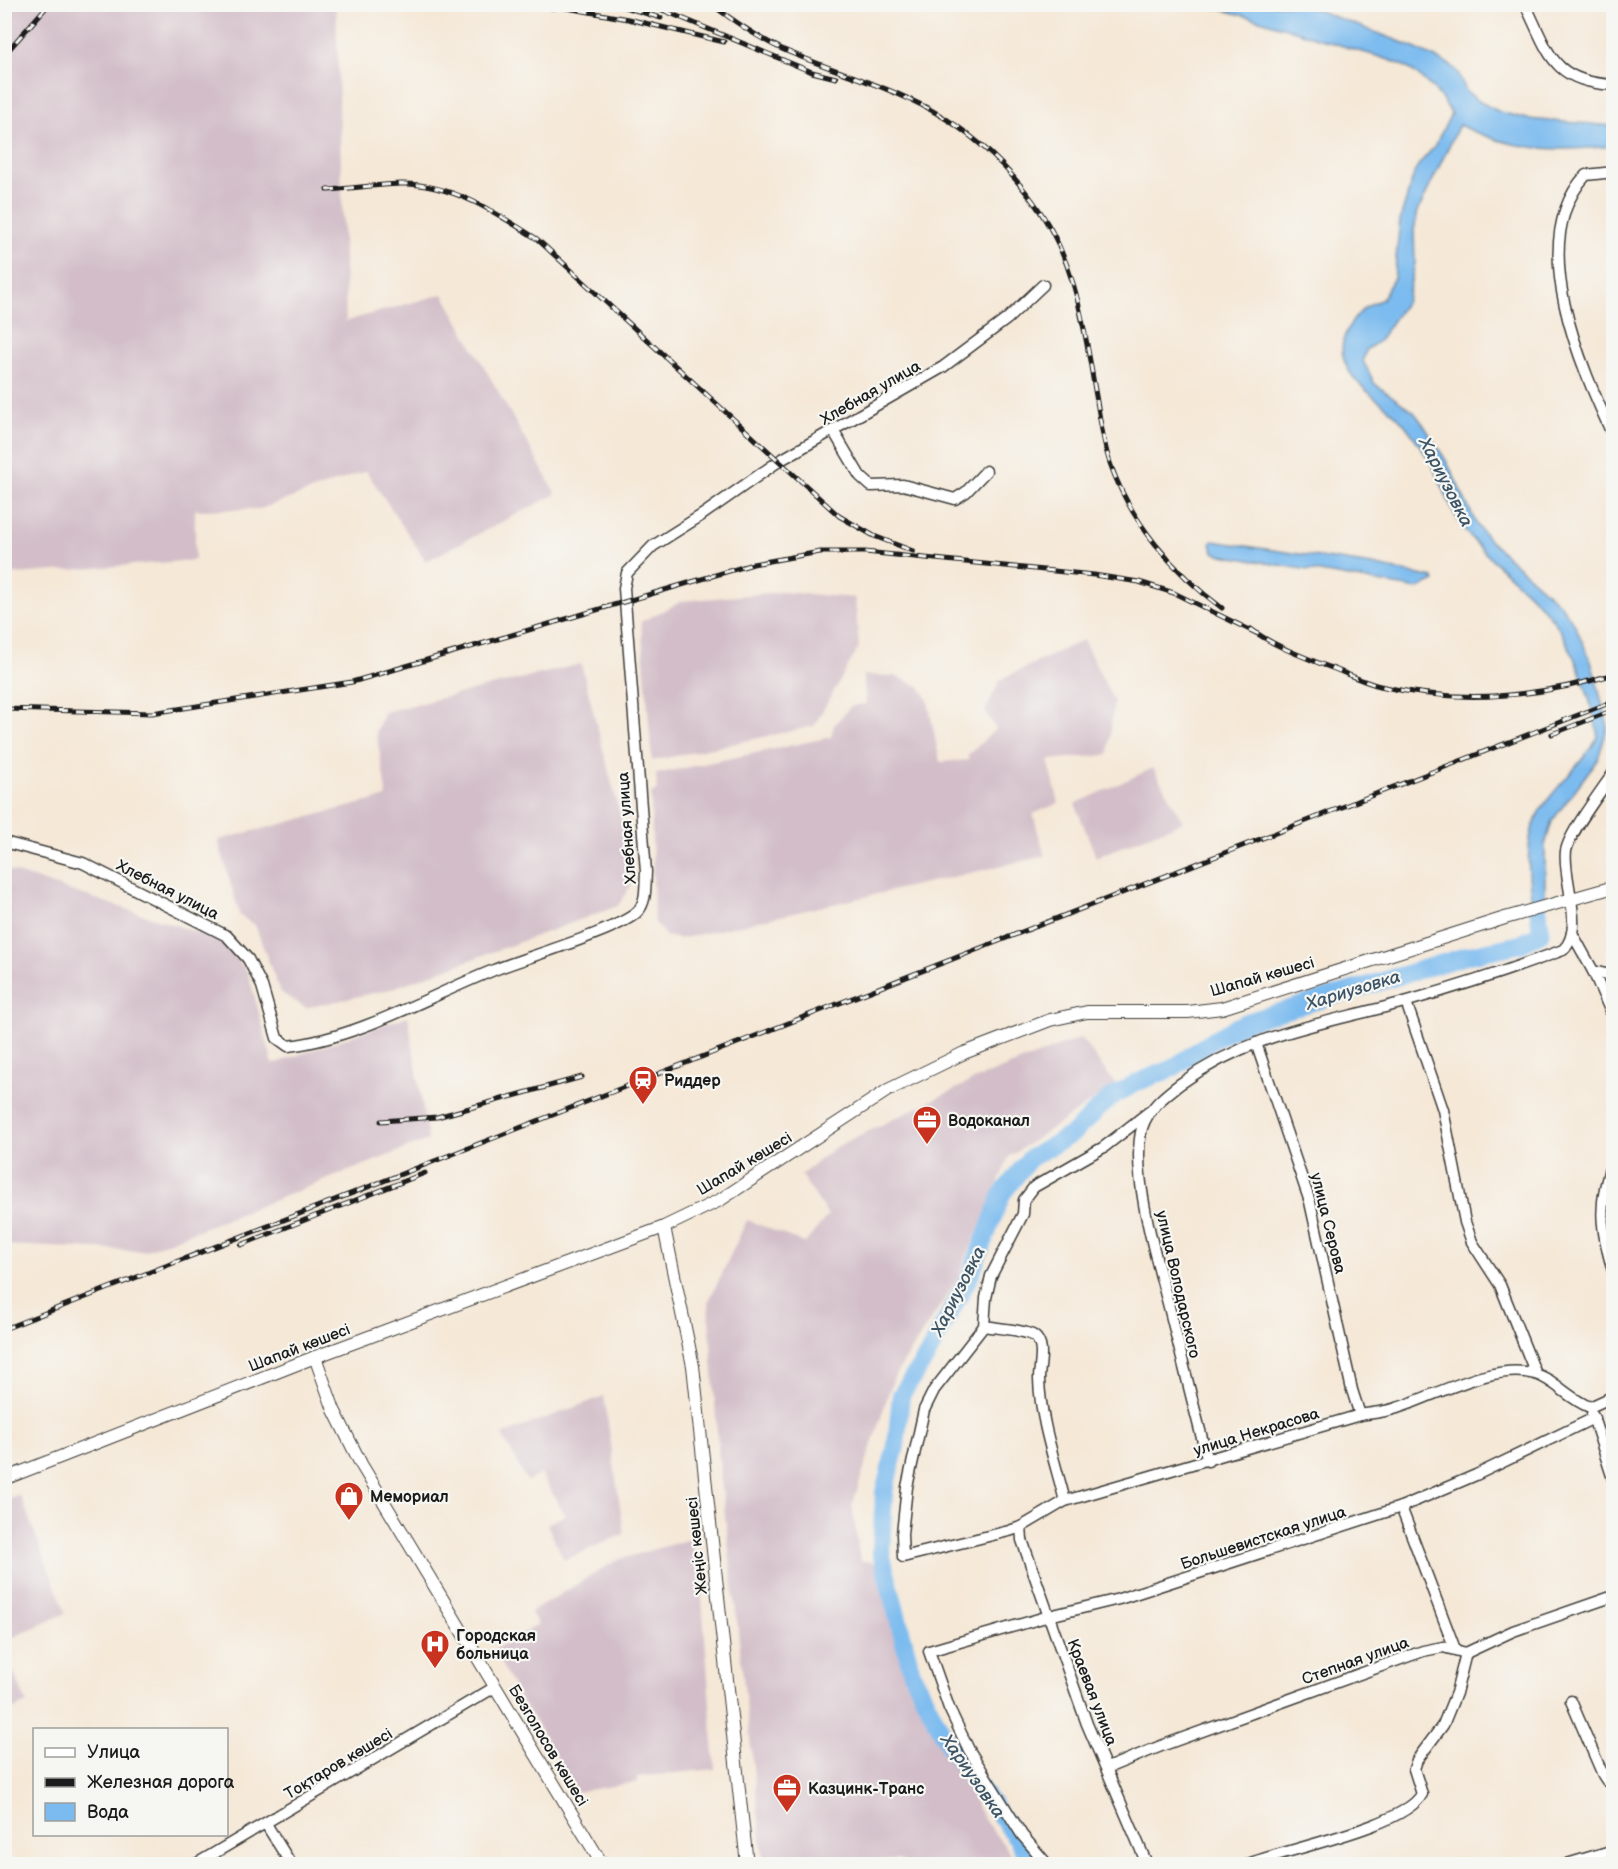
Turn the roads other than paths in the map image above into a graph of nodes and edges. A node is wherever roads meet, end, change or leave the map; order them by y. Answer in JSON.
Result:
{"nodes":[{"id":1,"x":1525,"y":4,"type":"edge"},
{"id":2,"x":1614,"y":85,"type":"edge"},
{"id":3,"x":1614,"y":172,"type":"edge"},
{"id":4,"x":1043,"y":285,"type":"dead end"},
{"id":5,"x":834,"y":432,"type":"junction"},
{"id":6,"x":1614,"y":438,"type":"edge"},
{"id":7,"x":986,"y":471,"type":"dead end"},
{"id":8,"x":1614,"y":772,"type":"edge"},
{"id":9,"x":4,"y":842,"type":"edge"},
{"id":10,"x":1614,"y":887,"type":"edge"},
{"id":11,"x":1572,"y":899,"type":"junction"},
{"id":12,"x":1572,"y":933,"type":"junction"},
{"id":13,"x":1593,"y":971,"type":"junction"},
{"id":14,"x":1614,"y":976,"type":"edge"},
{"id":15,"x":1406,"y":1002,"type":"junction"},
{"id":16,"x":1614,"y":1019,"type":"edge"},
{"id":17,"x":1256,"y":1043,"type":"junction"},
{"id":18,"x":1149,"y":1112,"type":"junction"},
{"id":19,"x":1614,"y":1157,"type":"edge"},
{"id":20,"x":664,"y":1227,"type":"junction"},
{"id":21,"x":1614,"y":1274,"type":"edge"},
{"id":22,"x":984,"y":1326,"type":"junction"},
{"id":23,"x":315,"y":1358,"type":"junction"},
{"id":24,"x":1536,"y":1374,"type":"junction"},
{"id":25,"x":1614,"y":1396,"type":"edge"},
{"id":26,"x":1590,"y":1407,"type":"junction"},
{"id":27,"x":1360,"y":1415,"type":"junction"},
{"id":28,"x":1593,"y":1418,"type":"junction"},
{"id":29,"x":1208,"y":1461,"type":"junction"},
{"id":30,"x":4,"y":1479,"type":"edge"},
{"id":31,"x":1614,"y":1482,"type":"edge"},
{"id":32,"x":1065,"y":1501,"type":"junction"},
{"id":33,"x":1401,"y":1507,"type":"junction"},
{"id":34,"x":1021,"y":1527,"type":"junction"},
{"id":35,"x":1614,"y":1596,"type":"edge"},
{"id":36,"x":1049,"y":1616,"type":"junction"},
{"id":37,"x":1455,"y":1649,"type":"junction"},
{"id":38,"x":1466,"y":1653,"type":"junction"},
{"id":39,"x":495,"y":1687,"type":"junction"},
{"id":40,"x":1571,"y":1701,"type":"dead end"},
{"id":41,"x":1107,"y":1768,"type":"junction"},
{"id":42,"x":1614,"y":1782,"type":"edge"},
{"id":43,"x":266,"y":1824,"type":"junction"},
{"id":44,"x":1614,"y":1850,"type":"edge"},
{"id":45,"x":196,"y":1864,"type":"edge"},
{"id":46,"x":291,"y":1864,"type":"edge"},
{"id":47,"x":602,"y":1864,"type":"edge"},
{"id":48,"x":747,"y":1864,"type":"edge"},
{"id":49,"x":1047,"y":1864,"type":"edge"},
{"id":50,"x":1147,"y":1864,"type":"edge"},
{"id":51,"x":1248,"y":1864,"type":"edge"},
{"id":52,"x":1567,"y":1864,"type":"edge"}],
"edges":[{"from":1,"to":2,"type":"street"},
{"from":3,"to":6,"type":"street"},
{"from":4,"to":5,"type":"street","name":"Хлебная улица"},
{"from":5,"to":7,"type":"street"},
{"from":5,"to":9,"type":"street","name":"Хлебная улица"},
{"from":8,"to":11,"type":"street"},
{"from":10,"to":11,"type":"street","name":"Шапай көшесі"},
{"from":11,"to":12,"type":"street"},
{"from":11,"to":20,"type":"street","name":"Шапай көшесі"},
{"from":12,"to":13,"type":"street"},
{"from":12,"to":15,"type":"street","name":"улица Володарского"},
{"from":13,"to":14,"type":"street"},
{"from":13,"to":16,"type":"street"},
{"from":15,"to":17,"type":"street","name":"улица Володарского"},
{"from":15,"to":24,"type":"street"},
{"from":17,"to":18,"type":"street","name":"улица Володарского"},
{"from":17,"to":27,"type":"street","name":"улица Серова"},
{"from":18,"to":22,"type":"street"},
{"from":18,"to":29,"type":"street","name":"улица Володарского"},
{"from":19,"to":21,"type":"street"},
{"from":20,"to":23,"type":"street","name":"Шапай көшесі"},
{"from":20,"to":48,"type":"street","name":"Жеңіс көшесі"},
{"from":22,"to":32,"type":"street"},
{"from":22,"to":34,"type":"street","name":"улица Некрасова"},
{"from":23,"to":30,"type":"street","name":"Шапай көшесі"},
{"from":23,"to":39,"type":"street","name":"Безголосов көшесі"},
{"from":24,"to":26,"type":"street"},
{"from":24,"to":27,"type":"street","name":"улица Некрасова"},
{"from":25,"to":26,"type":"street"},
{"from":26,"to":28,"type":"street"},
{"from":27,"to":29,"type":"street","name":"улица Некрасова"},
{"from":28,"to":31,"type":"street"},
{"from":28,"to":33,"type":"street","name":"Большевистская улица"},
{"from":29,"to":32,"type":"street","name":"улица Некрасова"},
{"from":32,"to":34,"type":"street","name":"улица Некрасова"},
{"from":33,"to":36,"type":"street","name":"Большевистская улица"},
{"from":33,"to":37,"type":"street"},
{"from":34,"to":36,"type":"street","name":"Краевая улица"},
{"from":35,"to":38,"type":"street"},
{"from":36,"to":41,"type":"street","name":"Краевая улица"},
{"from":36,"to":49,"type":"street","name":"Большевистская улица"},
{"from":37,"to":38,"type":"street","name":"Степная улица"},
{"from":37,"to":41,"type":"street","name":"Степная улица"},
{"from":38,"to":51,"type":"street"},
{"from":39,"to":43,"type":"street","name":"Тоқтаров көшесі"},
{"from":39,"to":47,"type":"street","name":"Безголосов көшесі"},
{"from":40,"to":42,"type":"street"},
{"from":41,"to":50,"type":"street","name":"Краевая улица"},
{"from":43,"to":45,"type":"street","name":"Тоқтаров көшесі"},
{"from":43,"to":46,"type":"street"},
{"from":44,"to":52,"type":"street"}]}
